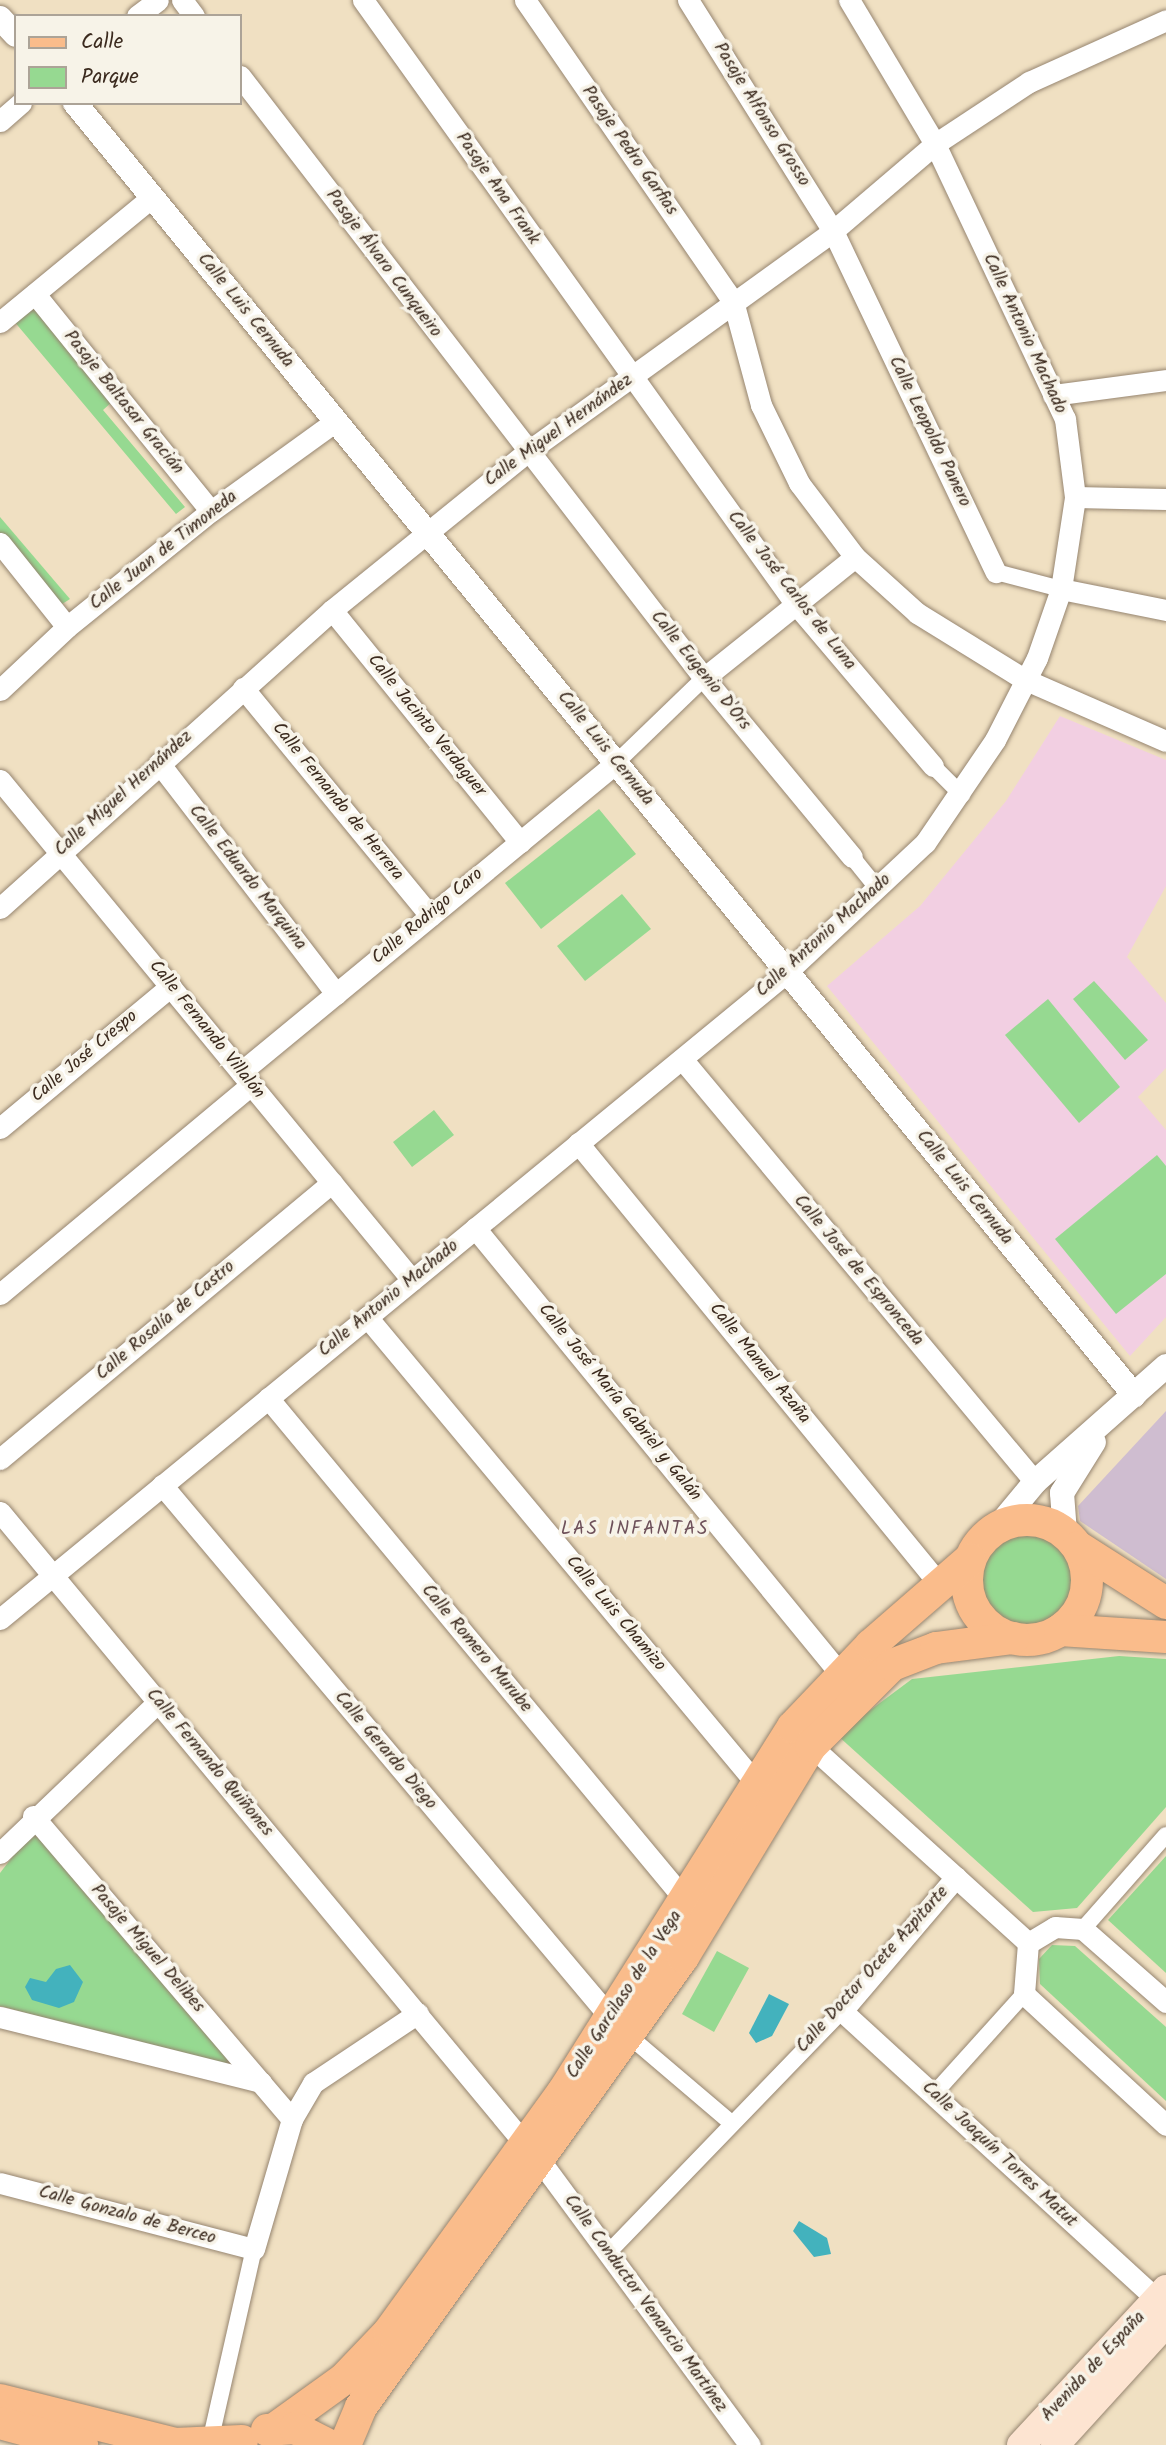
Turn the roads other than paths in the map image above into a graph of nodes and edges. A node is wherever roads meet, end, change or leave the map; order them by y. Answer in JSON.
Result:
{"nodes":[{"id":1,"x":158,"y":0,"type":"edge"},
{"id":2,"x":363,"y":0,"type":"edge"},
{"id":3,"x":524,"y":0,"type":"edge"},
{"id":4,"x":688,"y":0,"type":"edge"},
{"id":5,"x":849,"y":0,"type":"edge"},
{"id":6,"x":139,"y":14,"type":"edge"},
{"id":7,"x":0,"y":18,"type":"edge"},
{"id":8,"x":1166,"y":20,"type":"edge"},
{"id":9,"x":14,"y":33,"type":"edge"},
{"id":10,"x":242,"y":79,"type":"edge"},
{"id":11,"x":19,"y":105,"type":"edge"},
{"id":12,"x":77,"y":105,"type":"edge"},
{"id":13,"x":0,"y":121,"type":"edge"},
{"id":14,"x":935,"y":144,"type":"junction"},
{"id":15,"x":152,"y":197,"type":"junction"},
{"id":16,"x":833,"y":231,"type":"junction"},
{"id":17,"x":34,"y":294,"type":"junction"},
{"id":18,"x":733,"y":301,"type":"junction"},
{"id":19,"x":0,"y":322,"type":"edge"},
{"id":20,"x":631,"y":378,"type":"junction"},
{"id":21,"x":1166,"y":380,"type":"edge"},
{"id":22,"x":1053,"y":395,"type":"junction"},
{"id":23,"x":336,"y":421,"type":"junction"},
{"id":24,"x":527,"y":452,"type":"junction"},
{"id":25,"x":1075,"y":497,"type":"junction"},
{"id":26,"x":1166,"y":499,"type":"edge"},
{"id":27,"x":211,"y":511,"type":"junction"},
{"id":28,"x":426,"y":531,"type":"junction"},
{"id":29,"x":0,"y":543,"type":"edge"},
{"id":30,"x":855,"y":557,"type":"junction"},
{"id":31,"x":996,"y":572,"type":"joint"},
{"id":32,"x":1061,"y":589,"type":"junction"},
{"id":33,"x":794,"y":601,"type":"junction"},
{"id":34,"x":332,"y":610,"type":"junction"},
{"id":35,"x":1166,"y":610,"type":"edge"},
{"id":36,"x":67,"y":627,"type":"junction"},
{"id":37,"x":704,"y":677,"type":"junction"},
{"id":38,"x":1024,"y":678,"type":"junction"},
{"id":39,"x":243,"y":688,"type":"junction"},
{"id":40,"x":0,"y":690,"type":"edge"},
{"id":41,"x":1166,"y":741,"type":"edge"},
{"id":42,"x":159,"y":763,"type":"junction"},
{"id":43,"x":616,"y":763,"type":"junction"},
{"id":44,"x":933,"y":766,"type":"joint"},
{"id":45,"x":0,"y":780,"type":"edge"},
{"id":46,"x":962,"y":795,"type":"junction"},
{"id":47,"x":520,"y":842,"type":"junction"},
{"id":48,"x":59,"y":851,"type":"junction"},
{"id":49,"x":852,"y":857,"type":"joint"},
{"id":50,"x":877,"y":888,"type":"junction"},
{"id":51,"x":0,"y":908,"type":"edge"},
{"id":52,"x":430,"y":916,"type":"junction"},
{"id":53,"x":788,"y":972,"type":"junction"},
{"id":54,"x":170,"y":986,"type":"junction"},
{"id":55,"x":336,"y":993,"type":"junction"},
{"id":56,"x":682,"y":1059,"type":"junction"},
{"id":57,"x":246,"y":1078,"type":"junction"},
{"id":58,"x":0,"y":1128,"type":"edge"},
{"id":59,"x":578,"y":1143,"type":"junction"},
{"id":60,"x":332,"y":1182,"type":"junction"},
{"id":61,"x":475,"y":1228,"type":"junction"},
{"id":62,"x":412,"y":1280,"type":"junction"},
{"id":63,"x":0,"y":1294,"type":"edge"},
{"id":64,"x":367,"y":1317,"type":"junction"},
{"id":65,"x":1166,"y":1366,"type":"edge"},
{"id":66,"x":1134,"y":1395,"type":"junction"},
{"id":67,"x":268,"y":1398,"type":"junction"},
{"id":68,"x":1108,"y":1421,"type":"junction"},
{"id":69,"x":0,"y":1459,"type":"edge"},
{"id":70,"x":1035,"y":1482,"type":"junction"},
{"id":71,"x":162,"y":1485,"type":"junction"},
{"id":72,"x":0,"y":1512,"type":"edge"},
{"id":73,"x":997,"y":1528,"type":"junction"},
{"id":74,"x":1071,"y":1540,"type":"junction"},
{"id":75,"x":970,"y":1559,"type":"junction"},
{"id":76,"x":52,"y":1575,"type":"junction"},
{"id":77,"x":940,"y":1585,"type":"junction"},
{"id":78,"x":1166,"y":1603,"type":"edge"},
{"id":79,"x":0,"y":1619,"type":"edge"},
{"id":80,"x":1060,"y":1630,"type":"junction"},
{"id":81,"x":1166,"y":1637,"type":"edge"},
{"id":82,"x":1013,"y":1639,"type":"junction"},
{"id":83,"x":842,"y":1676,"type":"junction"},
{"id":84,"x":158,"y":1702,"type":"junction"},
{"id":85,"x":811,"y":1746,"type":"junction"},
{"id":86,"x":755,"y":1782,"type":"junction"},
{"id":87,"x":33,"y":1816,"type":"junction"},
{"id":88,"x":1165,"y":1837,"type":"edge"},
{"id":89,"x":0,"y":1853,"type":"edge"},
{"id":90,"x":956,"y":1877,"type":"junction"},
{"id":91,"x":685,"y":1899,"type":"junction"},
{"id":92,"x":1083,"y":1928,"type":"junction"},
{"id":93,"x":1028,"y":1943,"type":"junction"},
{"id":94,"x":1024,"y":1994,"type":"junction"},
{"id":95,"x":1166,"y":2002,"type":"edge"},
{"id":96,"x":842,"y":2011,"type":"junction"},
{"id":97,"x":418,"y":2013,"type":"junction"},
{"id":98,"x":0,"y":2017,"type":"edge"},
{"id":99,"x":620,"y":2026,"type":"junction"},
{"id":100,"x":261,"y":2082,"type":"junction"},
{"id":101,"x":933,"y":2095,"type":"junction"},
{"id":102,"x":292,"y":2119,"type":"junction"},
{"id":103,"x":730,"y":2122,"type":"junction"},
{"id":104,"x":1166,"y":2125,"type":"edge"},
{"id":105,"x":533,"y":2153,"type":"junction"},
{"id":106,"x":0,"y":2183,"type":"edge"},
{"id":107,"x":254,"y":2249,"type":"junction"},
{"id":108,"x":607,"y":2254,"type":"junction"},
{"id":109,"x":1163,"y":2304,"type":"edge"},
{"id":110,"x":0,"y":2400,"type":"edge"},
{"id":111,"x":0,"y":2423,"type":"edge"},
{"id":112,"x":276,"y":2428,"type":"junction"},
{"id":113,"x":230,"y":2443,"type":"edge"},
{"id":114,"x":82,"y":2445,"type":"edge"},
{"id":115,"x":329,"y":2445,"type":"edge"},
{"id":116,"x":345,"y":2445,"type":"edge"},
{"id":117,"x":750,"y":2445,"type":"edge"},
{"id":118,"x":1021,"y":2445,"type":"edge"},
{"id":119,"x":1055,"y":2445,"type":"edge"}],
"edges":[{"from":1,"to":6,"type":"street"},
{"from":2,"to":20,"type":"street","name":"Pasaje Ana Frank"},
{"from":3,"to":18,"type":"street","name":"Pasaje Pedro Garfias"},
{"from":4,"to":16,"type":"street","name":"Pasaje Alfonso Grosso"},
{"from":5,"to":14,"type":"street","name":"Calle Antonio Machado"},
{"from":7,"to":9,"type":"street"},
{"from":8,"to":14,"type":"street","name":"Calle Miguel Hernández"},
{"from":10,"to":24,"type":"street","name":"Pasaje Álvaro Cunqueiro"},
{"from":11,"to":13,"type":"street"},
{"from":12,"to":15,"type":"street","name":"Calle Luis Cernuda"},
{"from":14,"to":16,"type":"street","name":"Calle Miguel Hernández"},
{"from":14,"to":22,"type":"street","name":"Calle Antonio Machado"},
{"from":15,"to":17,"type":"street"},
{"from":15,"to":23,"type":"street","name":"Calle Luis Cernuda"},
{"from":16,"to":18,"type":"street","name":"Calle Miguel Hernández"},
{"from":16,"to":31,"type":"street","name":"Calle Leopoldo Panero"},
{"from":17,"to":19,"type":"street"},
{"from":17,"to":27,"type":"street","name":"Pasaje Baltasar Gracián"},
{"from":18,"to":20,"type":"street","name":"Calle Miguel Hernández"},
{"from":18,"to":30,"type":"street","name":"Pasaje Pedro Garfias"},
{"from":20,"to":24,"type":"street","name":"Calle Miguel Hernández"},
{"from":20,"to":33,"type":"street","name":"Calle José Carlos de Luna"},
{"from":21,"to":22,"type":"street"},
{"from":22,"to":25,"type":"street","name":"Calle Antonio Machado"},
{"from":23,"to":27,"type":"street","name":"Calle Juan de Timoneda"},
{"from":23,"to":28,"type":"street","name":"Calle Luis Cernuda"},
{"from":24,"to":28,"type":"street","name":"Calle Miguel Hernández"},
{"from":24,"to":37,"type":"street","name":"Calle Eugenio D'Ors"},
{"from":25,"to":26,"type":"street"},
{"from":25,"to":32,"type":"street","name":"Calle Antonio Machado"},
{"from":27,"to":36,"type":"street","name":"Calle Juan de Timoneda"},
{"from":28,"to":34,"type":"street","name":"Calle Miguel Hernández"},
{"from":28,"to":43,"type":"street","name":"Calle Luis Cernuda"},
{"from":29,"to":36,"type":"street"},
{"from":30,"to":33,"type":"street"},
{"from":30,"to":38,"type":"street","name":"Pasaje Pedro Garfias"},
{"from":31,"to":32,"type":"street","name":"Calle Leopoldo Panero"},
{"from":32,"to":35,"type":"street"},
{"from":32,"to":38,"type":"street","name":"Calle Antonio Machado"},
{"from":33,"to":37,"type":"street"},
{"from":33,"to":44,"type":"street","name":"Calle José Carlos de Luna"},
{"from":34,"to":39,"type":"street","name":"Calle Miguel Hernández"},
{"from":34,"to":47,"type":"street","name":"Calle Jacinto Verdaguer"},
{"from":36,"to":40,"type":"street","name":"Calle Juan de Timoneda"},
{"from":37,"to":43,"type":"street"},
{"from":37,"to":49,"type":"street","name":"Calle Eugenio D'Ors"},
{"from":38,"to":41,"type":"street","name":"Pasaje Pedro Garfias"},
{"from":38,"to":46,"type":"street","name":"Calle Antonio Machado"},
{"from":39,"to":42,"type":"street","name":"Calle Miguel Hernández"},
{"from":39,"to":52,"type":"street","name":"Calle Fernando de Herrera"},
{"from":42,"to":48,"type":"street","name":"Calle Miguel Hernández"},
{"from":42,"to":55,"type":"street","name":"Calle Eduardo Marquina"},
{"from":43,"to":47,"type":"street","name":"Calle Rodrigo Caro"},
{"from":43,"to":53,"type":"street","name":"Calle Luis Cernuda"},
{"from":44,"to":46,"type":"street","name":"Calle José Carlos de Luna"},
{"from":45,"to":48,"type":"street","name":"Calle Fernando Villalón"},
{"from":46,"to":50,"type":"street","name":"Calle Antonio Machado"},
{"from":47,"to":52,"type":"street","name":"Calle Rodrigo Caro"},
{"from":48,"to":51,"type":"street","name":"Calle Miguel Hernández"},
{"from":48,"to":54,"type":"street","name":"Calle Fernando Villalón"},
{"from":49,"to":50,"type":"street","name":"Calle Eugenio D'Ors"},
{"from":50,"to":53,"type":"street","name":"Calle Antonio Machado"},
{"from":52,"to":55,"type":"street","name":"Calle Rodrigo Caro"},
{"from":53,"to":56,"type":"street","name":"Calle Antonio Machado"},
{"from":53,"to":66,"type":"street","name":"Calle Luis Cernuda"},
{"from":54,"to":57,"type":"street","name":"Calle Fernando Villalón"},
{"from":54,"to":58,"type":"street","name":"Calle José Crespo"},
{"from":55,"to":57,"type":"street","name":"Calle Rodrigo Caro"},
{"from":56,"to":59,"type":"street","name":"Calle Antonio Machado"},
{"from":56,"to":70,"type":"street","name":"Calle José de Espronceda"},
{"from":57,"to":60,"type":"street","name":"Calle Fernando Villalón"},
{"from":57,"to":63,"type":"street","name":"Calle Rodrigo Caro"},
{"from":59,"to":61,"type":"street","name":"Calle Antonio Machado"},
{"from":59,"to":77,"type":"street","name":"Calle Manuel Azaña"},
{"from":60,"to":62,"type":"street","name":"Calle Fernando Villalón"},
{"from":60,"to":69,"type":"street","name":"Calle Rosalía de Castro"},
{"from":61,"to":62,"type":"street","name":"Calle Antonio Machado"},
{"from":61,"to":83,"type":"street","name":"Calle José María Gabriel y Galán"},
{"from":62,"to":64,"type":"street","name":"Calle Antonio Machado"},
{"from":64,"to":67,"type":"street","name":"Calle Antonio Machado"},
{"from":64,"to":86,"type":"street","name":"Calle Luis Chamizo"},
{"from":65,"to":66,"type":"street"},
{"from":66,"to":68,"type":"street"},
{"from":67,"to":71,"type":"street","name":"Calle Antonio Machado"},
{"from":67,"to":91,"type":"street","name":"Calle Romero Murube"},
{"from":68,"to":70,"type":"street"},
{"from":68,"to":74,"type":"street"},
{"from":70,"to":73,"type":"street"},
{"from":71,"to":76,"type":"street","name":"Calle Antonio Machado"},
{"from":71,"to":99,"type":"street","name":"Calle Gerardo Diego"},
{"from":72,"to":76,"type":"street","name":"Calle Fernando Quiñones"},
{"from":73,"to":74,"type":"main road"},
{"from":73,"to":75,"type":"main road"},
{"from":74,"to":78,"type":"main road"},
{"from":74,"to":80,"type":"main road"},
{"from":75,"to":77,"type":"main road","name":"Calle Garcilaso de la Vega"},
{"from":75,"to":82,"type":"main road"},
{"from":76,"to":79,"type":"street","name":"Calle Antonio Machado"},
{"from":76,"to":84,"type":"street","name":"Calle Fernando Quiñones"},
{"from":77,"to":83,"type":"main road","name":"Calle Garcilaso de la Vega"},
{"from":80,"to":81,"type":"main road"},
{"from":80,"to":82,"type":"main road"},
{"from":82,"to":85,"type":"main road","name":"Calle Garcilaso de la Vega"},
{"from":83,"to":86,"type":"main road","name":"Calle Garcilaso de la Vega"},
{"from":84,"to":87,"type":"street"},
{"from":84,"to":97,"type":"street","name":"Calle Fernando Quiñones"},
{"from":85,"to":90,"type":"street"},
{"from":85,"to":99,"type":"main road","name":"Calle Garcilaso de la Vega"},
{"from":86,"to":91,"type":"main road","name":"Calle Garcilaso de la Vega"},
{"from":87,"to":89,"type":"street"},
{"from":87,"to":100,"type":"street","name":"Pasaje Miguel Delibes"},
{"from":88,"to":92,"type":"street"},
{"from":90,"to":93,"type":"street"},
{"from":90,"to":96,"type":"street","name":"Calle Doctor Ocete Azpitarte"},
{"from":91,"to":99,"type":"main road","name":"Calle Garcilaso de la Vega"},
{"from":92,"to":93,"type":"street"},
{"from":92,"to":95,"type":"street"},
{"from":93,"to":94,"type":"street"},
{"from":94,"to":101,"type":"street"},
{"from":94,"to":104,"type":"street"},
{"from":96,"to":101,"type":"street","name":"Calle Joaquín Torres Matut"},
{"from":96,"to":103,"type":"street","name":"Calle Doctor Ocete Azpitarte"},
{"from":97,"to":102,"type":"street"},
{"from":97,"to":105,"type":"street","name":"Calle Fernando Quiñones"},
{"from":98,"to":100,"type":"street"},
{"from":99,"to":103,"type":"street"},
{"from":99,"to":105,"type":"main road","name":"Calle Garcilaso de la Vega"},
{"from":100,"to":102,"type":"street","name":"Pasaje Miguel Delibes"},
{"from":101,"to":109,"type":"street","name":"Calle Joaquín Torres Matut"},
{"from":102,"to":107,"type":"street"},
{"from":103,"to":108,"type":"street","name":"Calle Doctor Ocete Azpitarte"},
{"from":105,"to":108,"type":"street","name":"Calle Conductor Venancio Martínez"},
{"from":105,"to":112,"type":"main road","name":"Calle Garcilaso de la Vega"},
{"from":105,"to":116,"type":"main road","name":"Calle Garcilaso de la Vega"},
{"from":106,"to":107,"type":"street","name":"Calle Gonzalo de Berceo"},
{"from":107,"to":113,"type":"street"},
{"from":108,"to":117,"type":"street","name":"Calle Conductor Venancio Martínez"},
{"from":109,"to":118,"type":"main road","name":"Avenida de España"},
{"from":109,"to":119,"type":"main road","name":"Avenida de España"},
{"from":110,"to":113,"type":"main road","name":"Calle Garcilaso de la Vega"},
{"from":111,"to":114,"type":"main road"},
{"from":112,"to":113,"type":"main road","name":"Calle Garcilaso de la Vega"},
{"from":112,"to":115,"type":"main road"}]}
